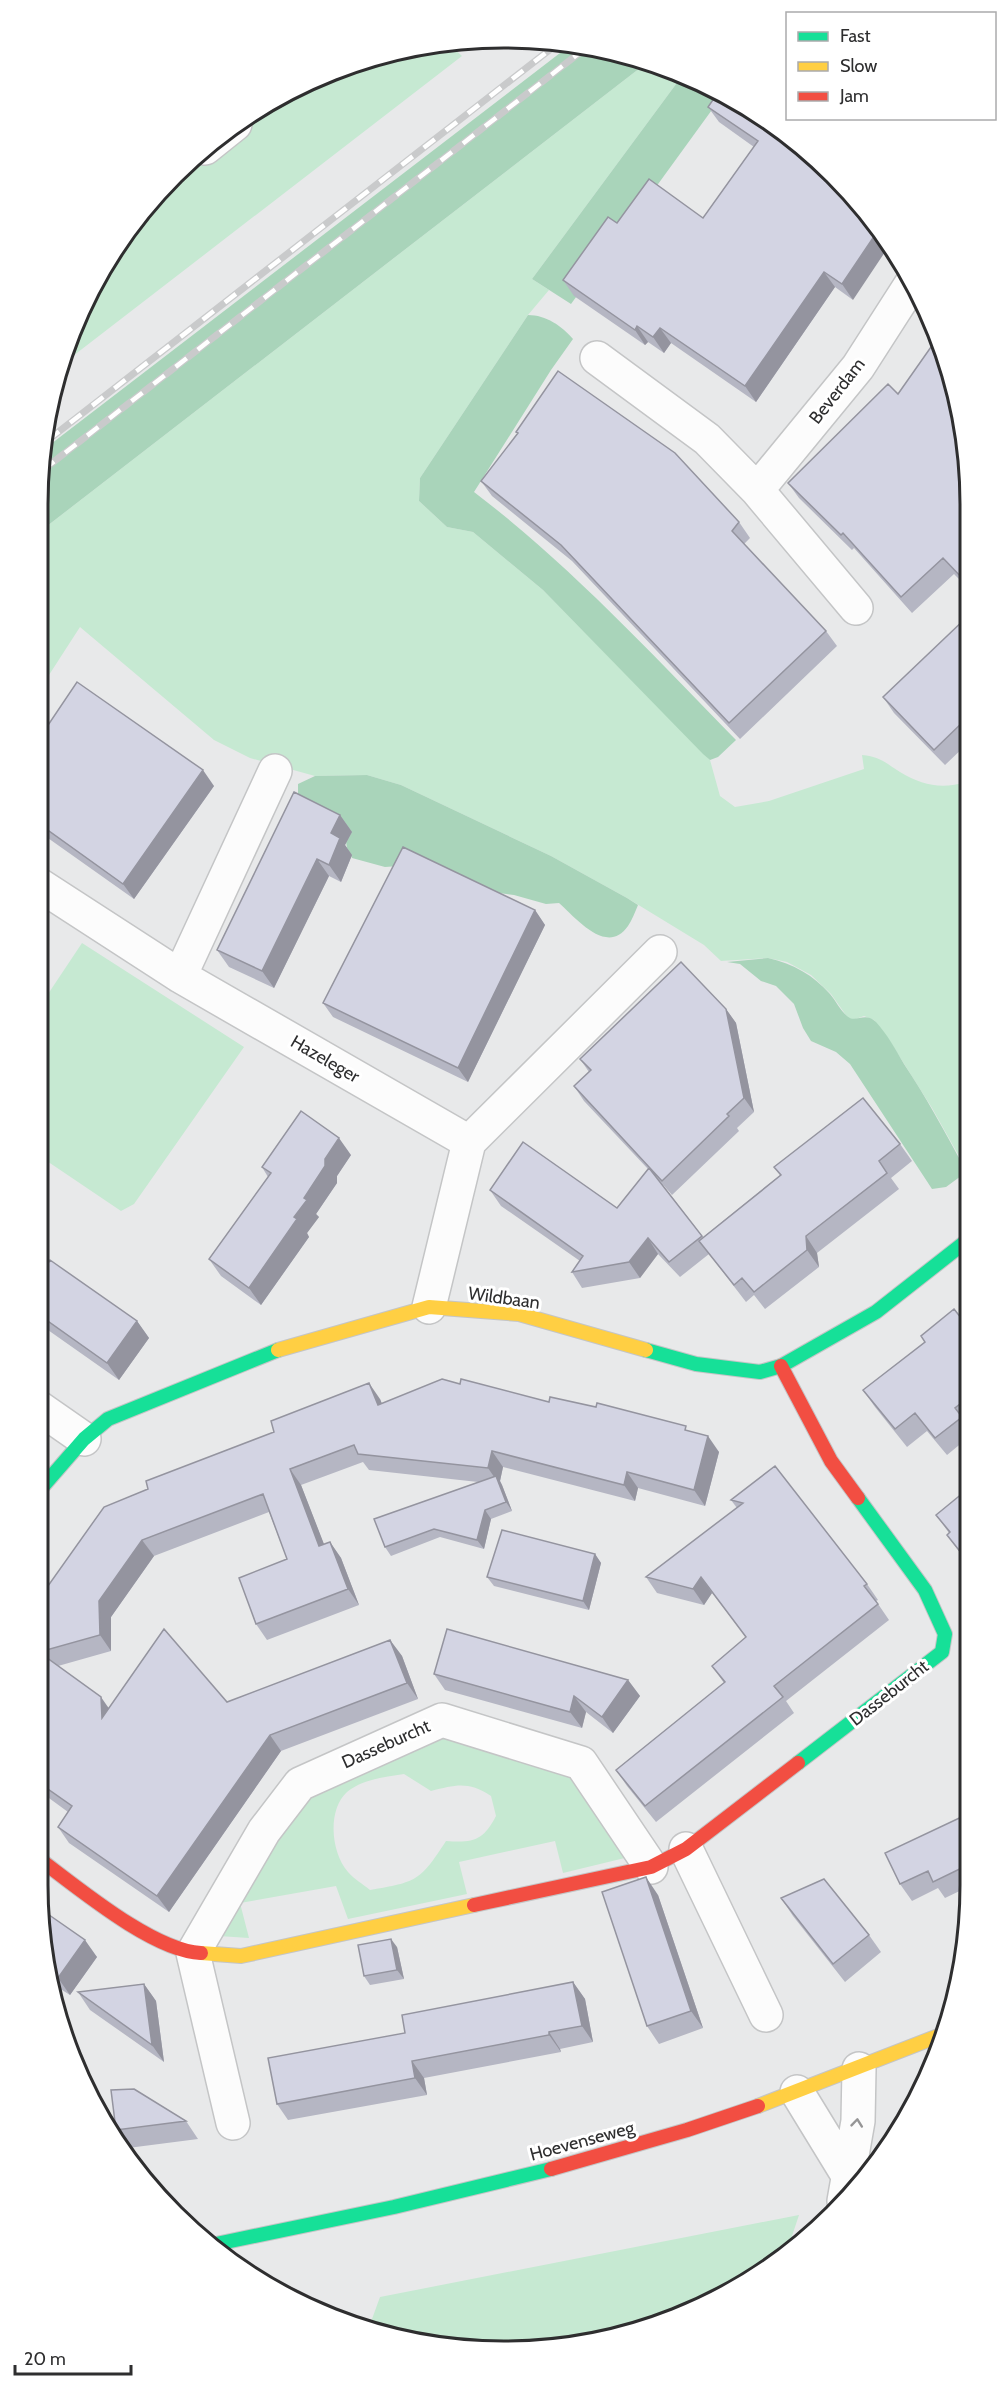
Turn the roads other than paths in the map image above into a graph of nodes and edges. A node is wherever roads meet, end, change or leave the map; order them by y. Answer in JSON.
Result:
{"nodes":[{"id":1,"x":907,"y":291,"type":"edge"},
{"id":2,"x":597,"y":358,"type":"dead end"},
{"id":3,"x":757,"y":490,"type":"junction"},
{"id":4,"x":856,"y":608,"type":"dead end"},
{"id":5,"x":275,"y":771,"type":"dead end"},
{"id":6,"x":48,"y":890,"type":"edge"},
{"id":7,"x":660,"y":952,"type":"dead end"},
{"id":8,"x":180,"y":976,"type":"junction"},
{"id":9,"x":470,"y":1142,"type":"junction"},
{"id":10,"x":960,"y":1246,"type":"edge"},
{"id":11,"x":429,"y":1307,"type":"junction"},
{"id":12,"x":781,"y":1366,"type":"junction"},
{"id":13,"x":48,"y":1414,"type":"edge"},
{"id":14,"x":84,"y":1439,"type":"junction"},
{"id":15,"x":48,"y":1480,"type":"edge"},
{"id":16,"x":686,"y":1849,"type":"junction"},
{"id":17,"x":48,"y":1865,"type":"edge"},
{"id":18,"x":651,"y":1868,"type":"junction"},
{"id":19,"x":193,"y":1953,"type":"junction"},
{"id":20,"x":766,"y":2015,"type":"dead end"},
{"id":21,"x":934,"y":2038,"type":"edge"},
{"id":22,"x":859,"y":2069,"type":"junction"},
{"id":23,"x":797,"y":2092,"type":"junction"},
{"id":24,"x":233,"y":2123,"type":"dead end"},
{"id":25,"x":846,"y":2187,"type":"edge"},
{"id":26,"x":845,"y":2188,"type":"edge"},
{"id":27,"x":221,"y":2243,"type":"edge"}],
"edges":[{"from":1,"to":3,"type":"street","name":"Beverdam"},
{"from":2,"to":3,"type":"street"},
{"from":3,"to":4,"type":"street"},
{"from":5,"to":8,"type":"street"},
{"from":6,"to":8,"type":"street","name":"Hazeleger"},
{"from":7,"to":9,"type":"street"},
{"from":8,"to":9,"type":"street","name":"Hazeleger"},
{"from":9,"to":11,"type":"street"},
{"from":10,"to":12,"type":"street","name":"Wildbaan"},
{"from":11,"to":12,"type":"street","name":"Wildbaan"},
{"from":11,"to":14,"type":"street","name":"Wildbaan"},
{"from":12,"to":16,"type":"street","name":"Dasseburcht"},
{"from":13,"to":14,"type":"street"},
{"from":14,"to":15,"type":"street","name":"Wildbaan"},
{"from":16,"to":18,"type":"street","name":"Dasseburcht"},
{"from":16,"to":20,"type":"street"},
{"from":17,"to":19,"type":"street","name":"Dasseburcht"},
{"from":18,"to":19,"type":"street","name":"Dasseburcht"},
{"from":18,"to":19,"type":"street","name":"Dasseburcht"},
{"from":19,"to":24,"type":"street"},
{"from":21,"to":22,"type":"street","name":"Hoevenseweg"},
{"from":22,"to":23,"type":"street","name":"Hoevenseweg"},
{"from":25,"to":22,"type":"street","one_way":true},
{"from":23,"to":26,"type":"street"},
{"from":23,"to":27,"type":"street","name":"Hoevenseweg"}]}
